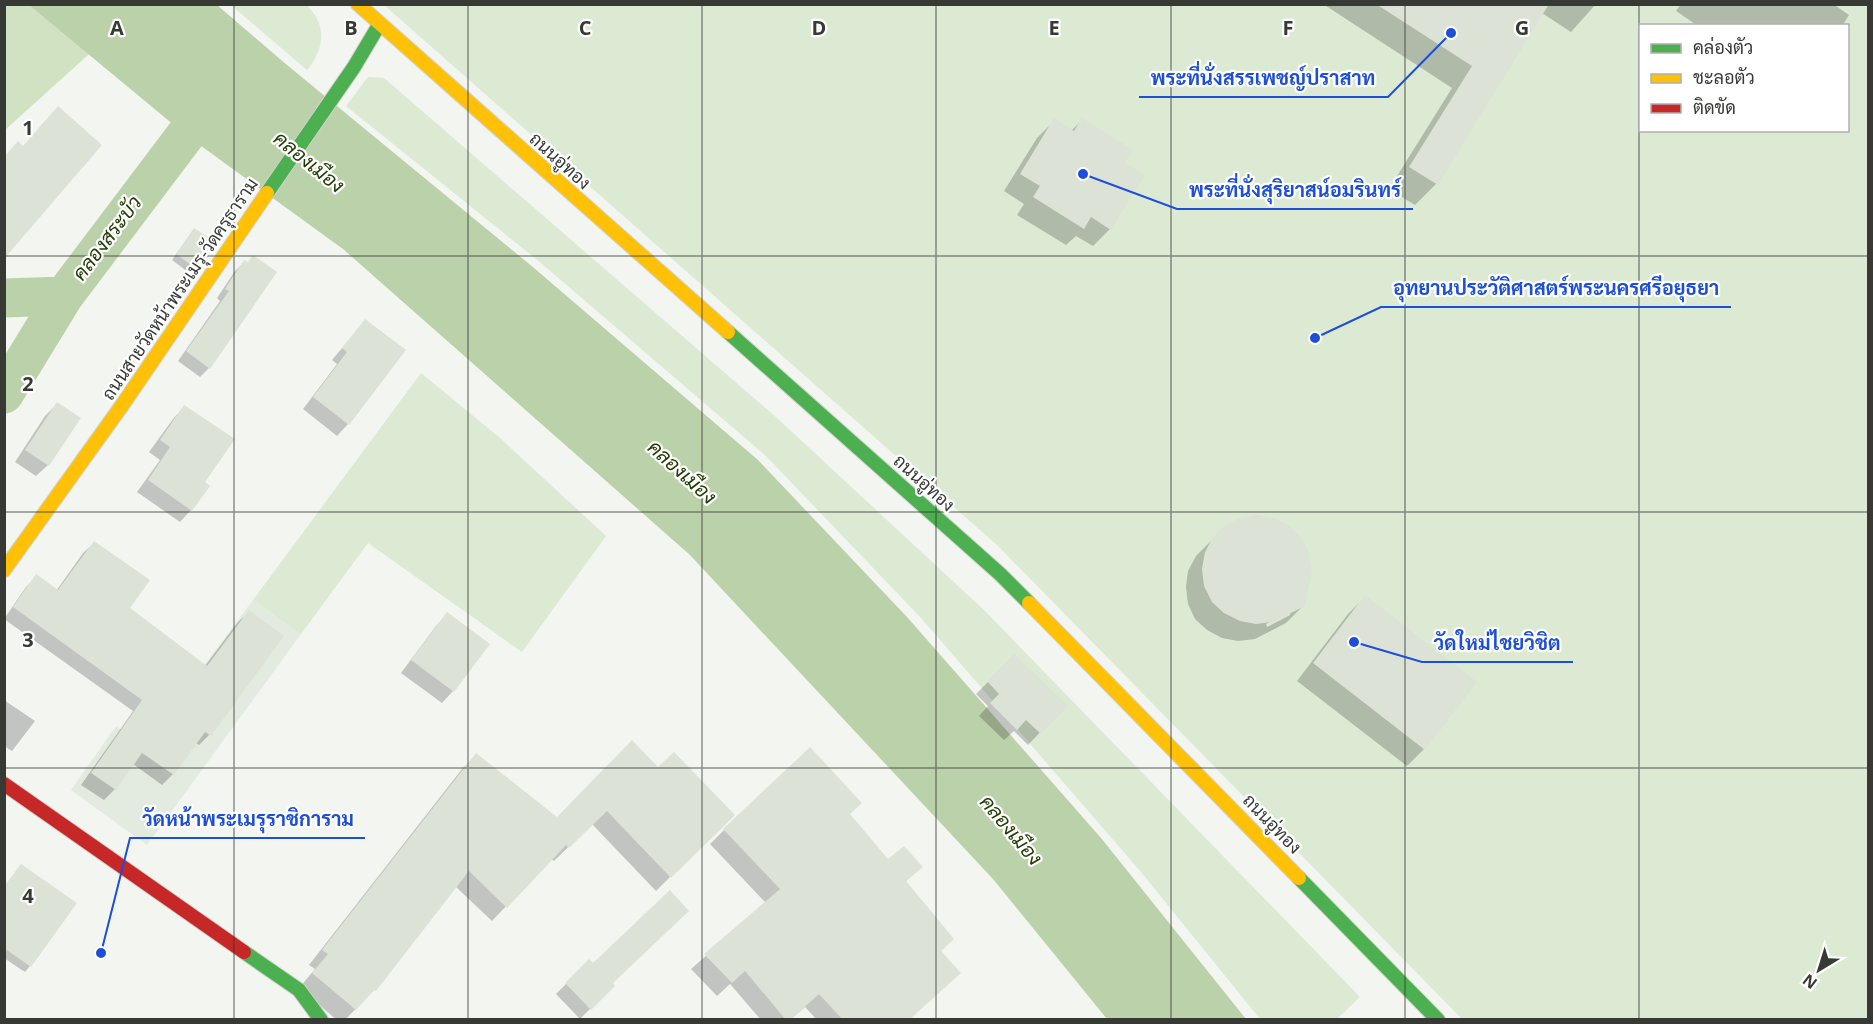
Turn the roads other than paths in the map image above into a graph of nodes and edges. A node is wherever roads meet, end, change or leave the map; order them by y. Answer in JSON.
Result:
{"nodes":[{"id":1,"x":358,"y":4,"type":"edge"},
{"id":2,"x":379,"y":25,"type":"junction"},
{"id":3,"x":4,"y":570,"type":"edge"},
{"id":4,"x":4,"y":784,"type":"edge"},
{"id":5,"x":321,"y":1020,"type":"edge"},
{"id":6,"x":1437,"y":1020,"type":"edge"}],
"edges":[{"from":1,"to":2,"type":"main road","name":"ถนนอู่ทอง"},
{"from":2,"to":3,"type":"main road","name":"ถนนสายวัดหน้าพระเมรุ-วัดครุธาราม"},
{"from":2,"to":6,"type":"main road","name":"ถนนอู่ทอง"},
{"from":4,"to":5,"type":"main road"}]}
